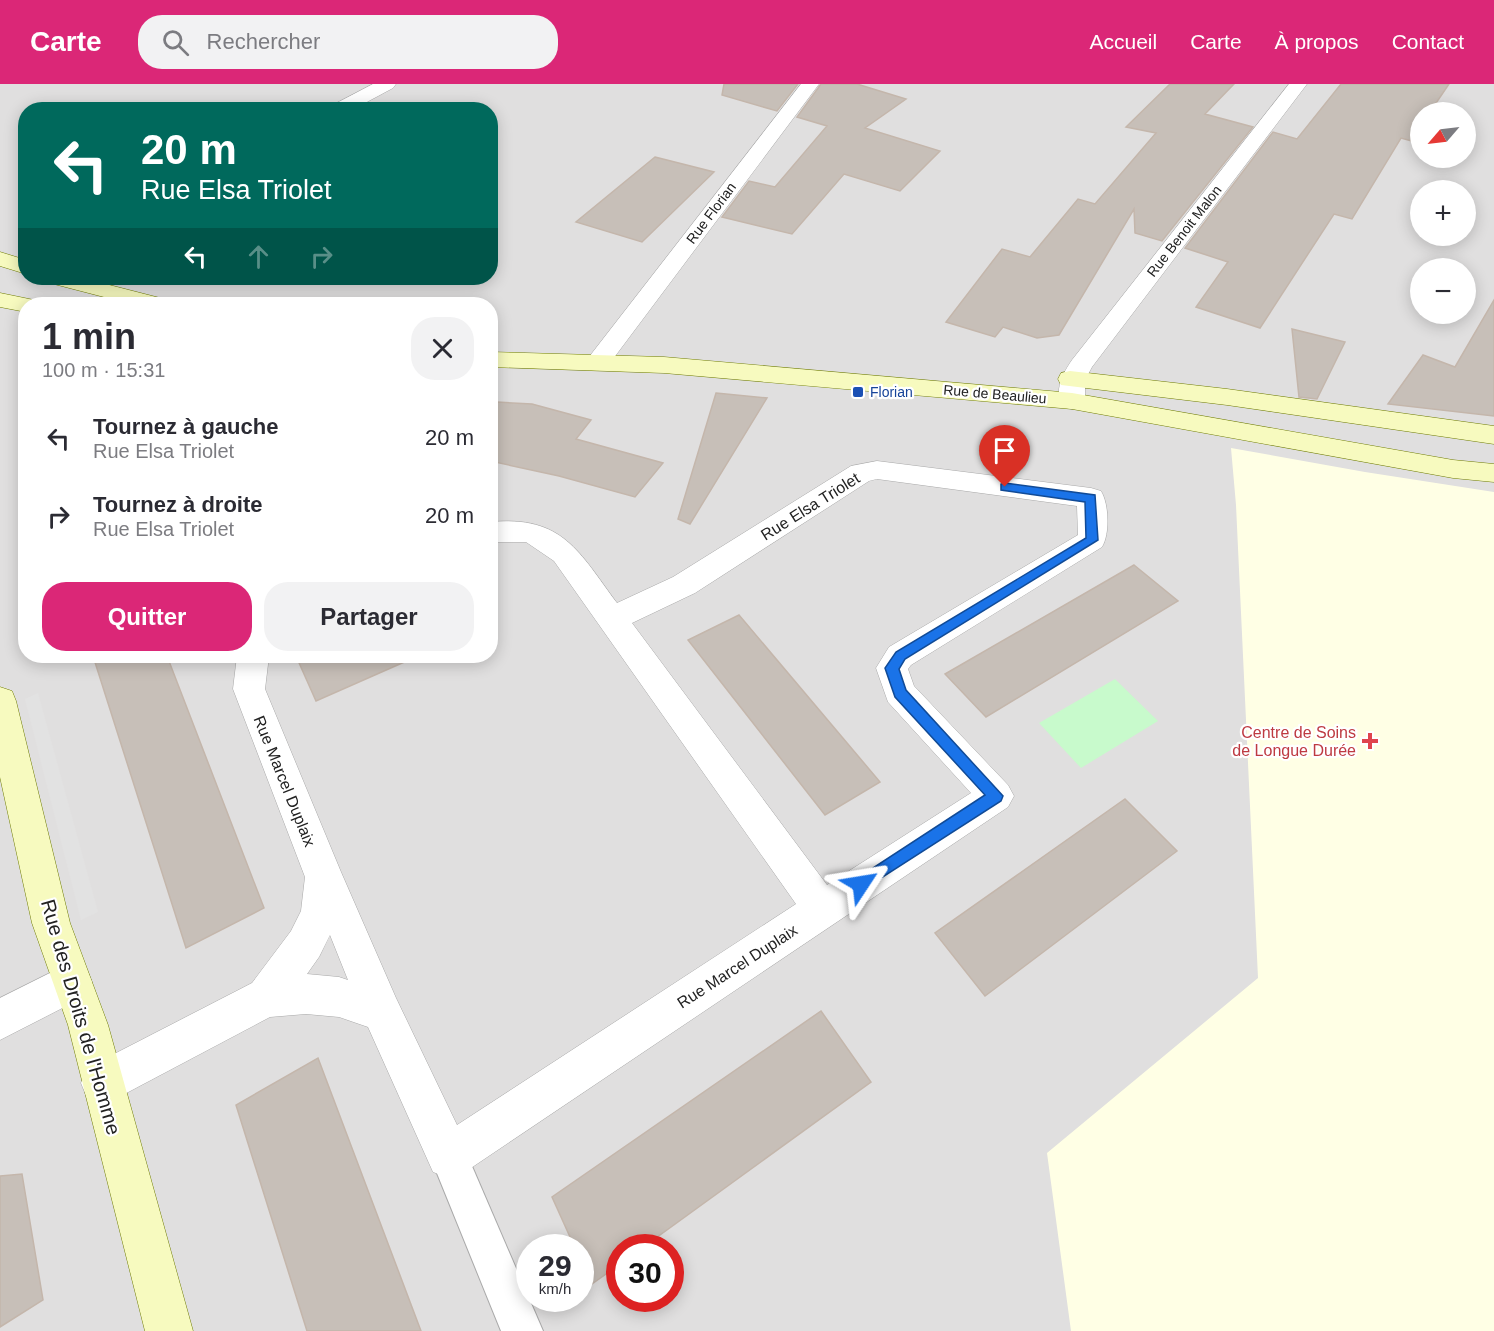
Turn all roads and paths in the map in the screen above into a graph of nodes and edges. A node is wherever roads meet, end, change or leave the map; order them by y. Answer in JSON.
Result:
{"nodes":[{"id":1,"x":387,"y":84,"type":"edge"},
{"id":2,"x":810,"y":84,"type":"edge"},
{"id":3,"x":1298,"y":84,"type":"edge"},
{"id":4,"x":352,"y":102,"type":"edge"},
{"id":5,"x":0,"y":259,"type":"edge"},
{"id":6,"x":18,"y":265,"type":"edge"},
{"id":7,"x":84,"y":285,"type":"edge"},
{"id":8,"x":130,"y":297,"type":"edge"},
{"id":9,"x":0,"y":300,"type":"edge"},
{"id":10,"x":18,"y":303,"type":"edge"},
{"id":11,"x":502,"y":336,"type":"dead end"},
{"id":12,"x":613,"y":342,"type":"junction"},
{"id":13,"x":498,"y":359,"type":"edge"},
{"id":14,"x":598,"y":362,"type":"junction"},
{"id":15,"x":1072,"y":390,"type":"junction"},
{"id":16,"x":1104,"y":406,"type":"junction"},
{"id":17,"x":1494,"y":435,"type":"edge"},
{"id":18,"x":1494,"y":451,"type":"edge"},
{"id":19,"x":1494,"y":473,"type":"edge"},
{"id":20,"x":498,"y":531,"type":"edge"},
{"id":21,"x":613,"y":620,"type":"junction"},
{"id":22,"x":252,"y":663,"type":"edge"},
{"id":23,"x":0,"y":701,"type":"edge"},
{"id":24,"x":324,"y":877,"type":"junction"},
{"id":25,"x":822,"y":909,"type":"junction"},
{"id":26,"x":72,"y":982,"type":"junction"},
{"id":27,"x":266,"y":997,"type":"junction"},
{"id":28,"x":382,"y":1012,"type":"junction"},
{"id":29,"x":0,"y":1020,"type":"edge"},
{"id":30,"x":102,"y":1083,"type":"junction"},
{"id":31,"x":449,"y":1156,"type":"junction"},
{"id":32,"x":169,"y":1331,"type":"edge"},
{"id":33,"x":522,"y":1331,"type":"edge"}],
"edges":[{"from":1,"to":4,"type":"street"},
{"from":2,"to":12,"type":"street","name":"Rue Florian"},
{"from":3,"to":15,"type":"street","name":"Rue Benoit Malon"},
{"from":5,"to":6,"type":"main road"},
{"from":7,"to":8,"type":"main road"},
{"from":9,"to":10,"type":"main road"},
{"from":11,"to":12,"type":"main road","name":"Rue de Beaulieu"},
{"from":12,"to":14,"type":"street","name":"Rue Florian"},
{"from":12,"to":15,"type":"main road","name":"Rue de Beaulieu"},
{"from":13,"to":14,"type":"main road","name":"Rue de Beaulieu"},
{"from":14,"to":15,"type":"main road","name":"Rue de Beaulieu"},
{"from":15,"to":16,"type":"main road","name":"Rue de Beaulieu"},
{"from":15,"to":17,"type":"main road","name":"Rue de Beaulieu"},
{"from":16,"to":18,"type":"main road"},
{"from":16,"to":19,"type":"main road","name":"Rue de Beaulieu"},
{"from":20,"to":21,"type":"street"},
{"from":21,"to":25,"type":"street"},
{"from":21,"to":25,"type":"street","name":"Rue Elsa Triolet"},
{"from":22,"to":24,"type":"street","name":"Rue Marcel Duplaix"},
{"from":23,"to":26,"type":"main road","name":"Rue des Droits de l'Homme"},
{"from":24,"to":27,"type":"street","name":"Rue Marcel Duplaix"},
{"from":24,"to":28,"type":"street"},
{"from":25,"to":31,"type":"street","name":"Rue Marcel Duplaix"},
{"from":26,"to":29,"type":"street"},
{"from":26,"to":30,"type":"main road","name":"Rue des Droits de l'Homme"},
{"from":27,"to":28,"type":"street","name":"Rue Marcel Duplaix"},
{"from":27,"to":30,"type":"street","name":"Rue Marcel Duplaix"},
{"from":28,"to":31,"type":"street"},
{"from":30,"to":32,"type":"main road","name":"Rue des Droits de l'Homme"},
{"from":31,"to":33,"type":"lane"}]}
